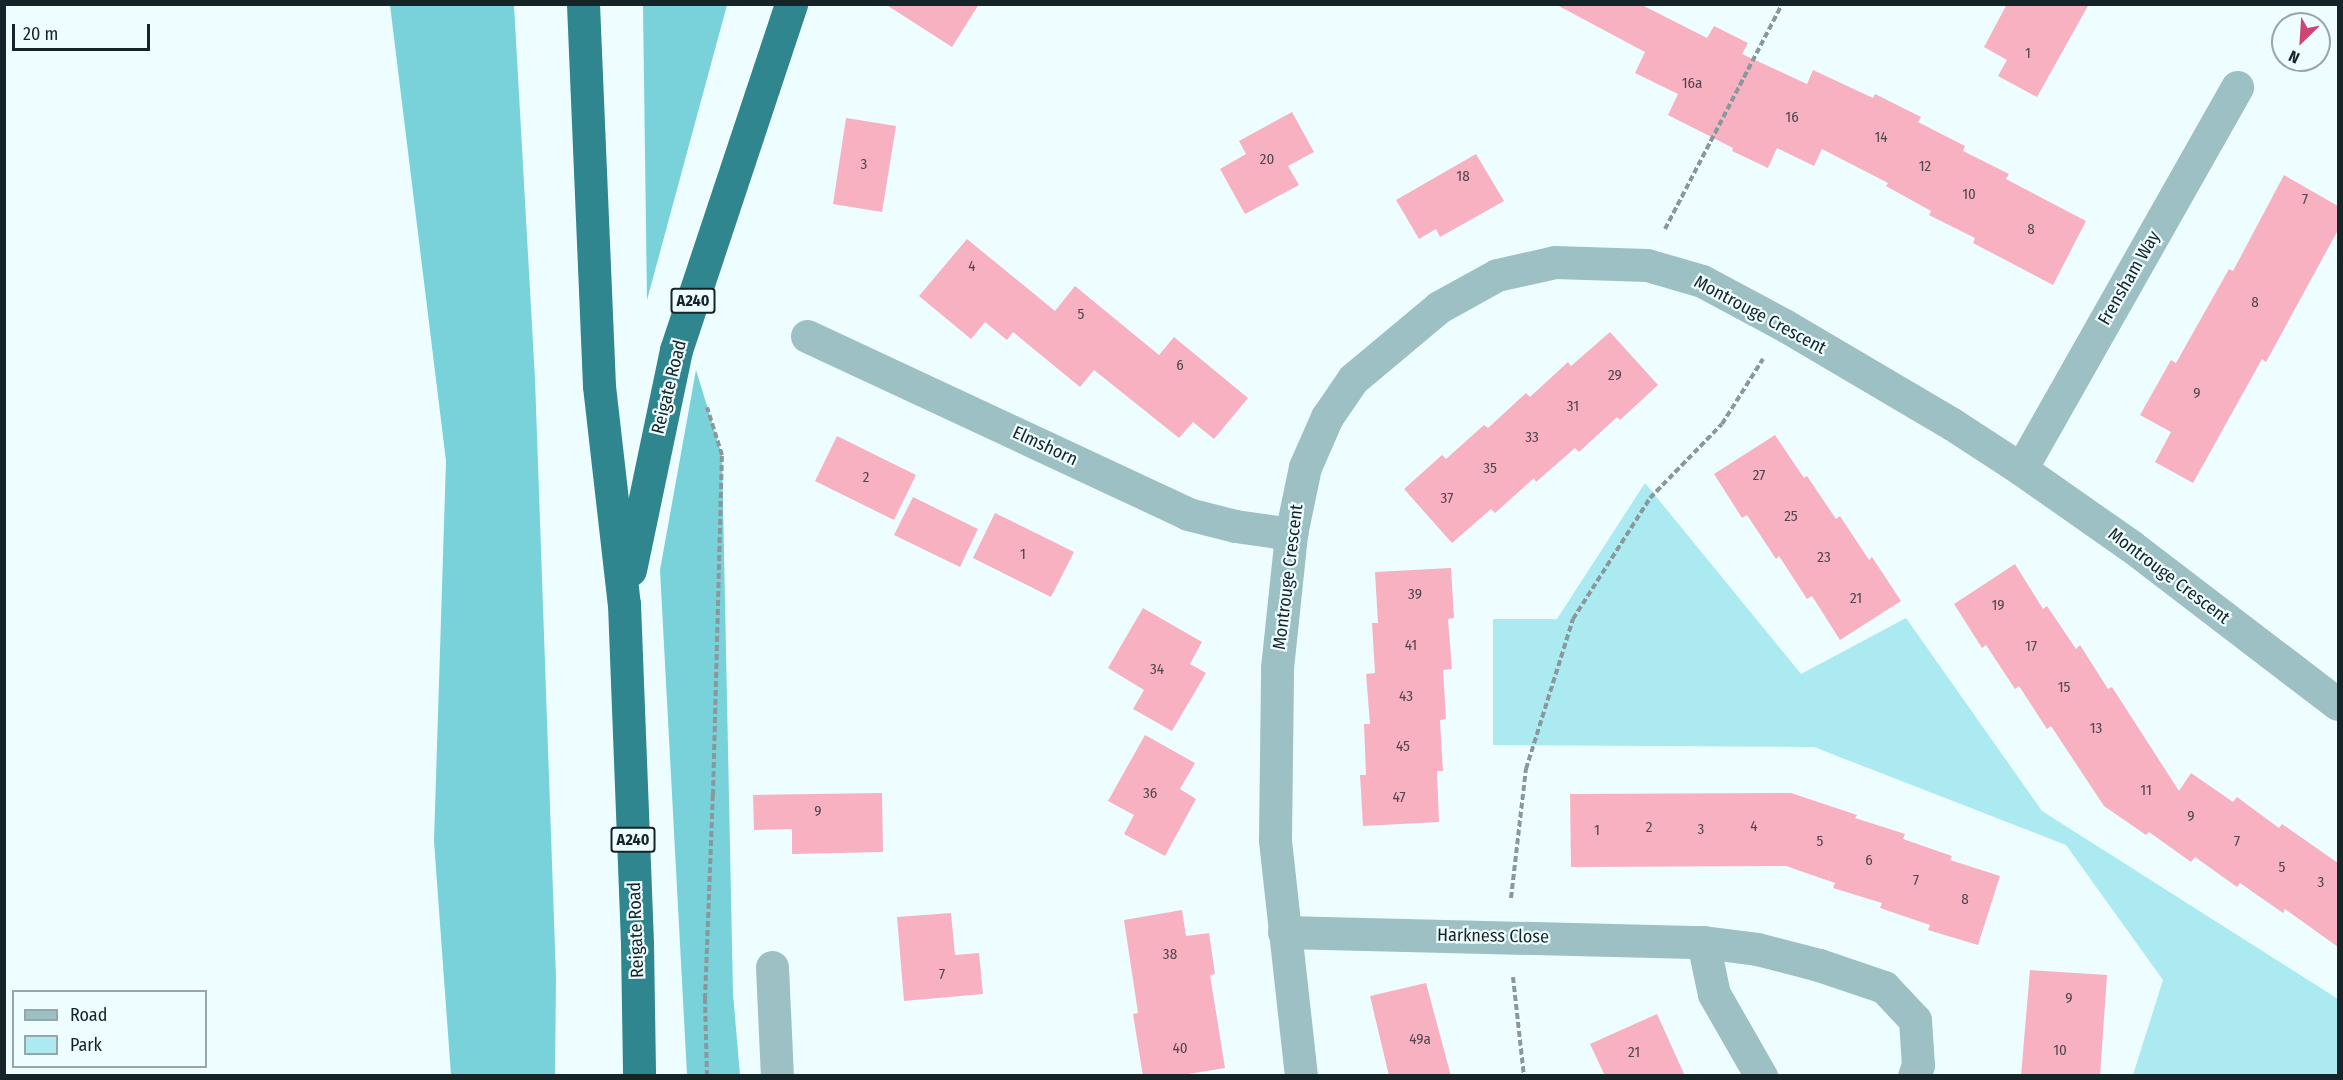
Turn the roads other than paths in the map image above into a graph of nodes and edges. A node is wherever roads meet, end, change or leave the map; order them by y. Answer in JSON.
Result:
{"nodes":[{"id":1,"x":583,"y":4,"type":"edge"},
{"id":2,"x":791,"y":4,"type":"edge"},
{"id":3,"x":2237,"y":87,"type":"dead end"},
{"id":4,"x":807,"y":336,"type":"dead end"},
{"id":5,"x":2021,"y":469,"type":"junction"},
{"id":6,"x":1291,"y":534,"type":"junction"},
{"id":7,"x":624,"y":604,"type":"junction"},
{"id":8,"x":2338,"y":704,"type":"edge"},
{"id":9,"x":1284,"y":932,"type":"junction"},
{"id":10,"x":1703,"y":942,"type":"junction"},
{"id":11,"x":772,"y":967,"type":"dead end"},
{"id":12,"x":639,"y":1076,"type":"edge"},
{"id":13,"x":777,"y":1076,"type":"edge"},
{"id":14,"x":1301,"y":1076,"type":"edge"},
{"id":15,"x":1761,"y":1076,"type":"edge"},
{"id":16,"x":1914,"y":1076,"type":"edge"}],
"edges":[{"from":1,"to":7,"type":"highway","name":"Reigate Road","number":"A240"},
{"from":2,"to":7,"type":"highway","name":"Reigate Road","number":"A240"},
{"from":3,"to":5,"type":"street","name":"Frensham Way"},
{"from":4,"to":6,"type":"street","name":"Elmshorn"},
{"from":5,"to":6,"type":"street","name":"Montrouge Crescent"},
{"from":5,"to":8,"type":"street","name":"Montrouge Crescent"},
{"from":6,"to":9,"type":"street","name":"Montrouge Crescent"},
{"from":7,"to":12,"type":"highway","name":"Reigate Road","number":"A240"},
{"from":9,"to":10,"type":"street","name":"Harkness Close"},
{"from":9,"to":14,"type":"street","name":"Montrouge Crescent"},
{"from":10,"to":15,"type":"street"},
{"from":10,"to":16,"type":"street","name":"Harkness Close"},
{"from":11,"to":13,"type":"street"}]}
